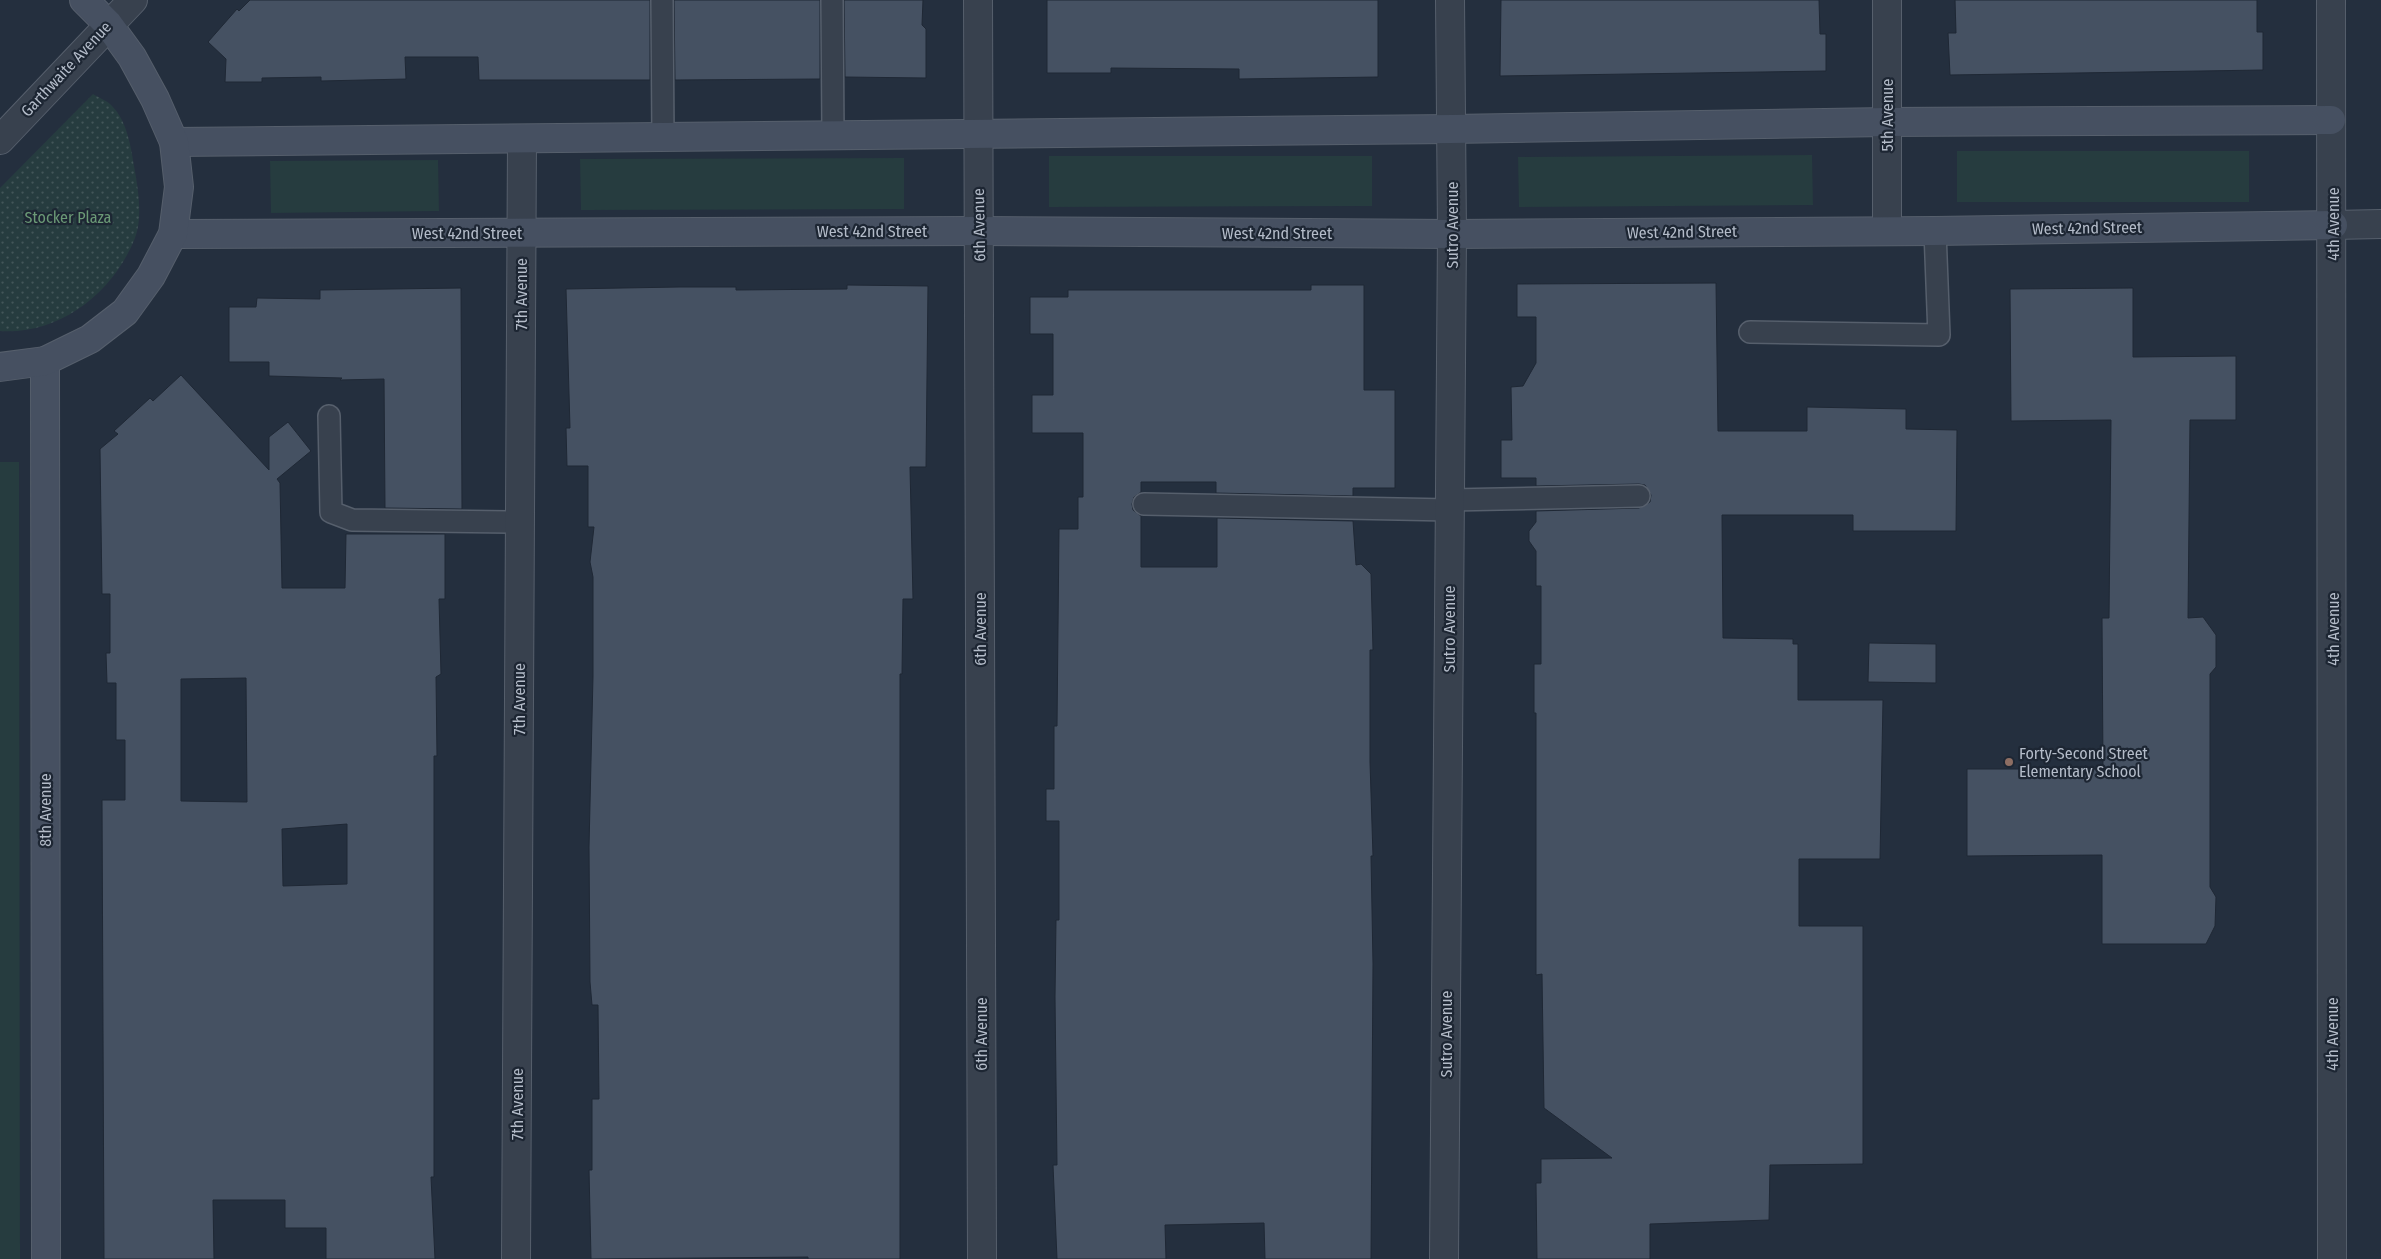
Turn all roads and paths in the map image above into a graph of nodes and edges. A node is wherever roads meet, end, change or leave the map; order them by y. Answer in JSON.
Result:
{"nodes":[{"id":1,"x":84,"y":0,"type":"edge"},
{"id":2,"x":133,"y":0,"type":"edge"},
{"id":3,"x":662,"y":0,"type":"edge"},
{"id":4,"x":832,"y":0,"type":"edge"},
{"id":5,"x":978,"y":0,"type":"edge"},
{"id":6,"x":1450,"y":0,"type":"edge"},
{"id":7,"x":1887,"y":0,"type":"edge"},
{"id":8,"x":2331,"y":0,"type":"edge"},
{"id":9,"x":108,"y":24,"type":"junction"},
{"id":10,"x":2331,"y":120,"type":"junction"},
{"id":11,"x":1887,"y":122,"type":"junction"},
{"id":12,"x":1452,"y":130,"type":"junction"},
{"id":13,"x":979,"y":133,"type":"junction"},
{"id":14,"x":833,"y":135,"type":"junction"},
{"id":15,"x":663,"y":138,"type":"junction"},
{"id":16,"x":0,"y":140,"type":"edge"},
{"id":17,"x":522,"y":140,"type":"junction"},
{"id":18,"x":174,"y":142,"type":"junction"},
{"id":19,"x":2381,"y":224,"type":"edge"},
{"id":20,"x":2333,"y":225,"type":"junction"},
{"id":21,"x":979,"y":230,"type":"junction"},
{"id":22,"x":1887,"y":230,"type":"junction"},
{"id":23,"x":1935,"y":230,"type":"junction"},
{"id":24,"x":521,"y":233,"type":"junction"},
{"id":25,"x":173,"y":234,"type":"junction"},
{"id":26,"x":1452,"y":234,"type":"junction"},
{"id":27,"x":1750,"y":332,"type":"dead end"},
{"id":28,"x":45,"y":361,"type":"junction"},
{"id":29,"x":0,"y":367,"type":"edge"},
{"id":30,"x":329,"y":416,"type":"dead end"},
{"id":31,"x":1639,"y":496,"type":"dead end"},
{"id":32,"x":1144,"y":504,"type":"dead end"},
{"id":33,"x":1450,"y":505,"type":"junction"},
{"id":34,"x":520,"y":522,"type":"junction"},
{"id":35,"x":46,"y":1259,"type":"edge"},
{"id":36,"x":516,"y":1259,"type":"edge"},
{"id":37,"x":982,"y":1259,"type":"edge"},
{"id":38,"x":1444,"y":1259,"type":"edge"},
{"id":39,"x":2332,"y":1259,"type":"edge"}],
"edges":[{"from":1,"to":9,"type":"street"},
{"from":2,"to":9,"type":"street","name":"Garthwaite Avenue"},
{"from":3,"to":15,"type":"lane"},
{"from":4,"to":14,"type":"lane"},
{"from":5,"to":13,"type":"street","name":"6th Avenue"},
{"from":6,"to":12,"type":"street","name":"Sutro Avenue"},
{"from":7,"to":11,"type":"street","name":"5th Avenue"},
{"from":8,"to":10,"type":"street","name":"4th Avenue"},
{"from":9,"to":16,"type":"street","name":"Garthwaite Avenue"},
{"from":9,"to":18,"type":"street"},
{"from":10,"to":11,"type":"street"},
{"from":10,"to":20,"type":"street","name":"4th Avenue"},
{"from":11,"to":12,"type":"street"},
{"from":11,"to":22,"type":"street","name":"5th Avenue"},
{"from":12,"to":13,"type":"street"},
{"from":12,"to":26,"type":"street","name":"Sutro Avenue"},
{"from":13,"to":14,"type":"street"},
{"from":13,"to":21,"type":"street","name":"6th Avenue"},
{"from":14,"to":15,"type":"street"},
{"from":15,"to":17,"type":"street"},
{"from":17,"to":18,"type":"street"},
{"from":17,"to":24,"type":"street","name":"7th Avenue"},
{"from":18,"to":25,"type":"street"},
{"from":19,"to":20,"type":"street","name":"West 42nd Street"},
{"from":20,"to":23,"type":"street","name":"West 42nd Street"},
{"from":20,"to":39,"type":"street","name":"4th Avenue"},
{"from":21,"to":24,"type":"street","name":"West 42nd Street"},
{"from":21,"to":26,"type":"street","name":"West 42nd Street"},
{"from":21,"to":37,"type":"street","name":"6th Avenue"},
{"from":22,"to":23,"type":"street","name":"West 42nd Street"},
{"from":22,"to":26,"type":"street","name":"West 42nd Street"},
{"from":23,"to":27,"type":"lane"},
{"from":24,"to":25,"type":"street","name":"West 42nd Street"},
{"from":24,"to":34,"type":"street","name":"7th Avenue"},
{"from":25,"to":28,"type":"street"},
{"from":26,"to":33,"type":"street","name":"Sutro Avenue"},
{"from":28,"to":29,"type":"street"},
{"from":28,"to":35,"type":"street","name":"8th Avenue"},
{"from":30,"to":34,"type":"lane"},
{"from":31,"to":33,"type":"lane"},
{"from":32,"to":33,"type":"lane"},
{"from":33,"to":38,"type":"street","name":"Sutro Avenue"},
{"from":34,"to":36,"type":"street","name":"7th Avenue"}]}
